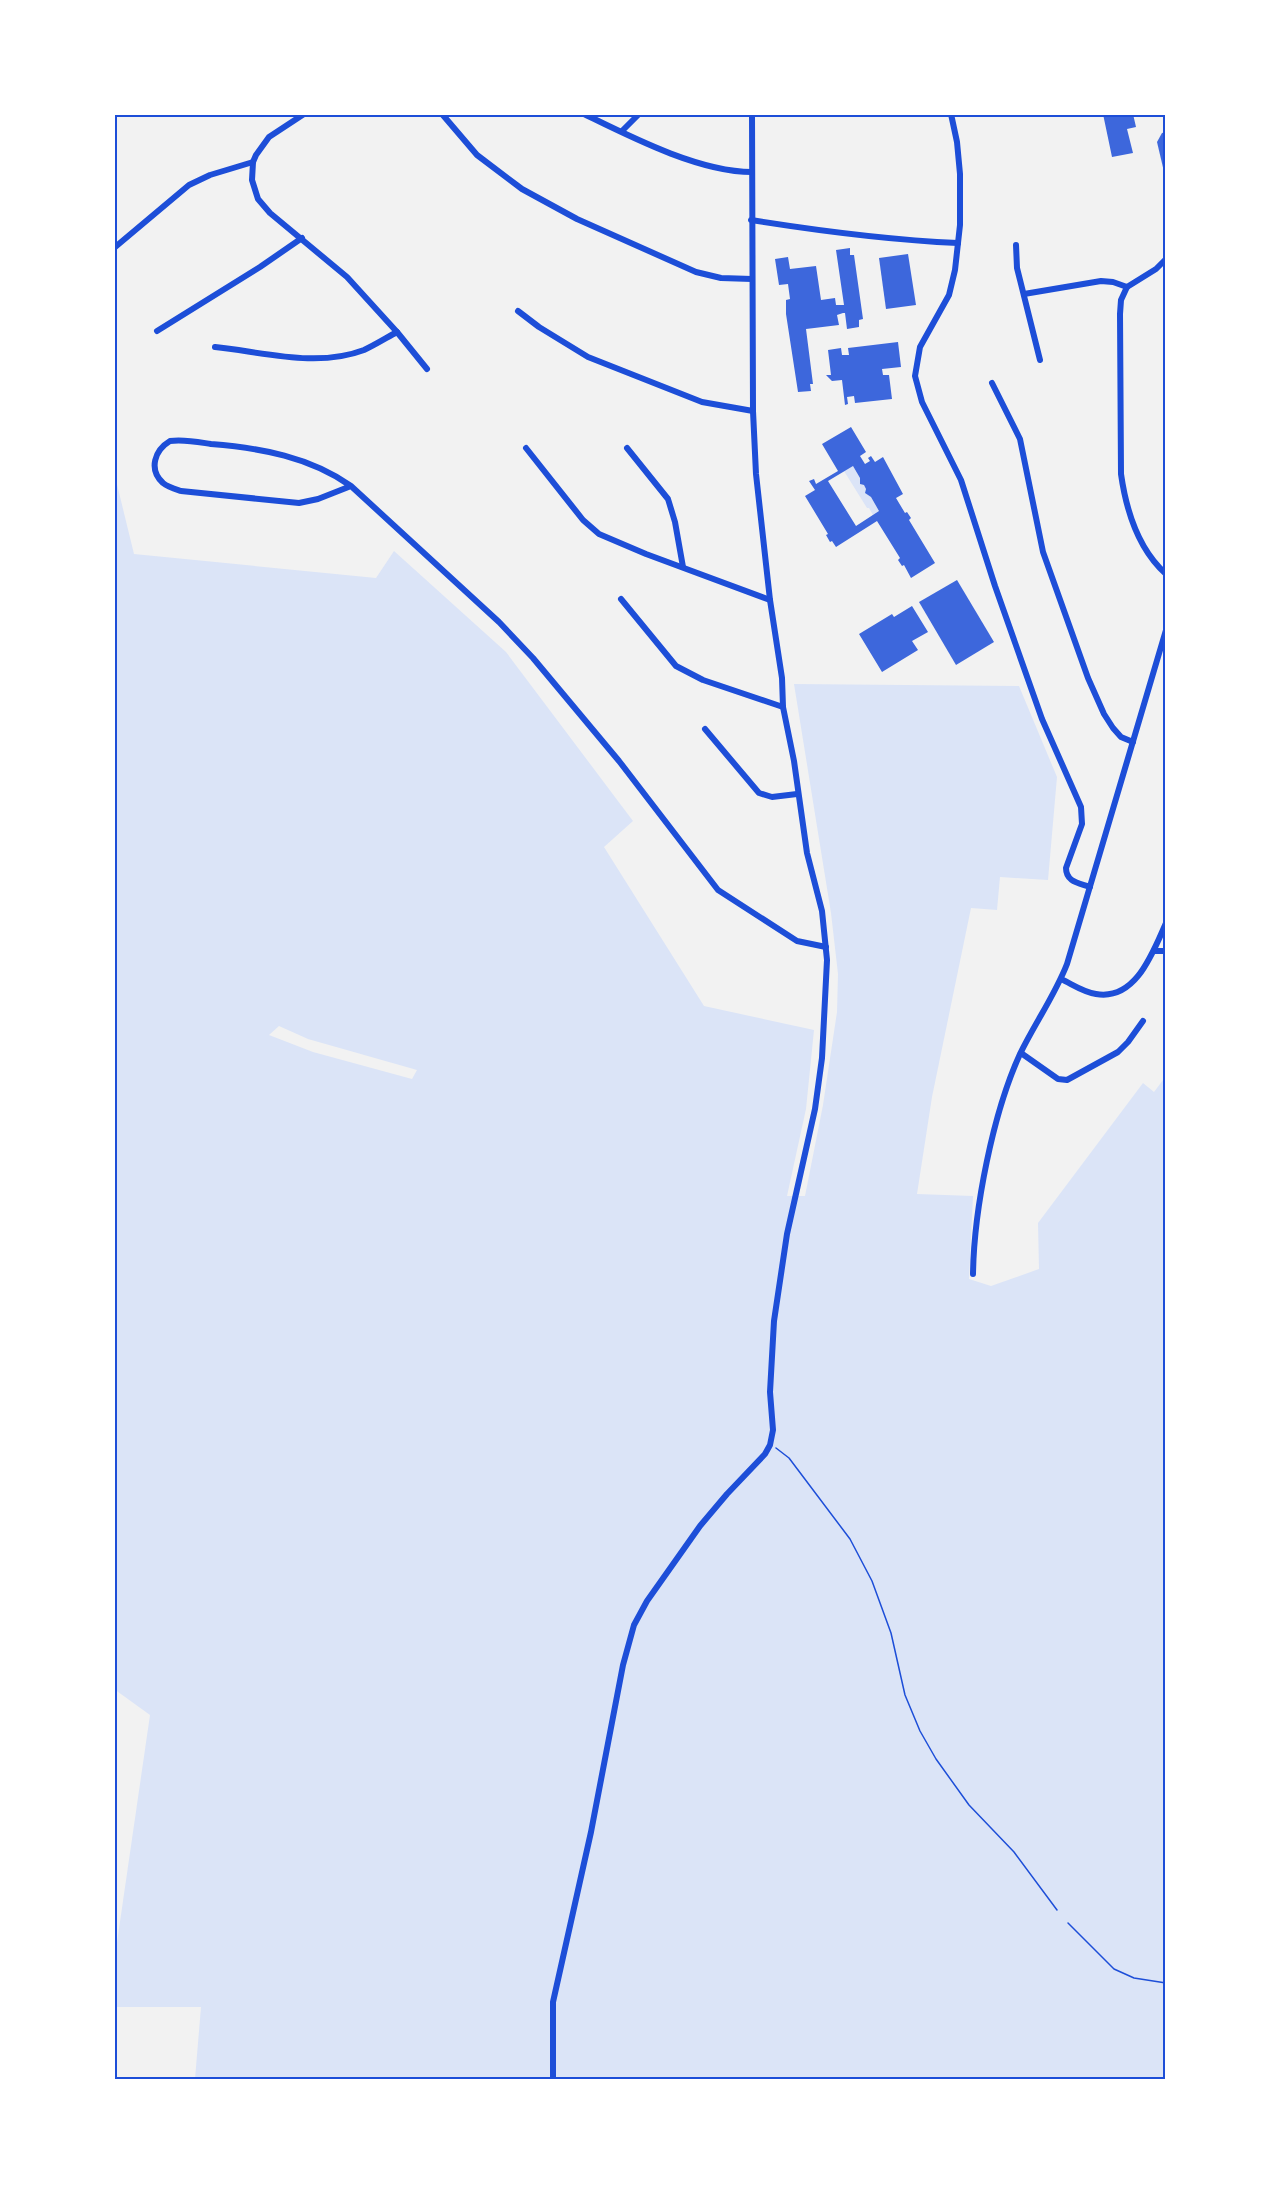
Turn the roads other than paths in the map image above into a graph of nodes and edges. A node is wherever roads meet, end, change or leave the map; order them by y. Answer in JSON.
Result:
{"nodes":[{"id":1,"x":304,"y":114,"type":"edge"},
{"id":2,"x":442,"y":114,"type":"edge"},
{"id":3,"x":584,"y":114,"type":"edge"},
{"id":4,"x":639,"y":114,"type":"edge"},
{"id":5,"x":752,"y":114,"type":"edge"},
{"id":6,"x":951,"y":114,"type":"edge"},
{"id":7,"x":622,"y":131,"type":"junction"},
{"id":8,"x":253,"y":162,"type":"junction"},
{"id":9,"x":752,"y":171,"type":"junction"},
{"id":10,"x":751,"y":220,"type":"junction"},
{"id":11,"x":302,"y":238,"type":"junction"},
{"id":12,"x":958,"y":243,"type":"junction"},
{"id":13,"x":1016,"y":245,"type":"dead end"},
{"id":14,"x":114,"y":248,"type":"edge"},
{"id":15,"x":1166,"y":258,"type":"edge"},
{"id":16,"x":752,"y":279,"type":"junction"},
{"id":17,"x":1127,"y":287,"type":"junction"},
{"id":18,"x":1024,"y":294,"type":"junction"},
{"id":19,"x":518,"y":311,"type":"dead end"},
{"id":20,"x":157,"y":331,"type":"dead end"},
{"id":21,"x":397,"y":332,"type":"junction"},
{"id":22,"x":215,"y":347,"type":"dead end"},
{"id":23,"x":1040,"y":360,"type":"dead end"},
{"id":24,"x":427,"y":369,"type":"dead end"},
{"id":25,"x":992,"y":383,"type":"dead end"},
{"id":26,"x":753,"y":411,"type":"junction"},
{"id":27,"x":526,"y":448,"type":"dead end"},
{"id":28,"x":627,"y":448,"type":"dead end"},
{"id":29,"x":351,"y":486,"type":"junction"},
{"id":30,"x":683,"y":567,"type":"junction"},
{"id":31,"x":1166,"y":574,"type":"edge"},
{"id":32,"x":621,"y":599,"type":"dead end"},
{"id":33,"x":770,"y":600,"type":"junction"},
{"id":34,"x":1166,"y":630,"type":"edge"},
{"id":35,"x":783,"y":707,"type":"junction"},
{"id":36,"x":705,"y":729,"type":"dead end"},
{"id":37,"x":1133,"y":742,"type":"junction"},
{"id":38,"x":797,"y":794,"type":"junction"},
{"id":39,"x":1090,"y":887,"type":"junction"},
{"id":40,"x":1166,"y":923,"type":"edge"},
{"id":41,"x":825,"y":947,"type":"junction"},
{"id":42,"x":1154,"y":951,"type":"junction"},
{"id":43,"x":1166,"y":951,"type":"edge"},
{"id":44,"x":1061,"y":979,"type":"junction"},
{"id":45,"x":1143,"y":1021,"type":"dead end"},
{"id":46,"x":1021,"y":1053,"type":"junction"},
{"id":47,"x":974,"y":1274,"type":"dead end"},
{"id":48,"x":553,"y":2079,"type":"edge"}],
"edges":[{"from":1,"to":8,"type":"street"},
{"from":2,"to":16,"type":"street"},
{"from":3,"to":7,"type":"street"},
{"from":4,"to":7,"type":"street"},
{"from":5,"to":9,"type":"street"},
{"from":6,"to":12,"type":"street"},
{"from":7,"to":9,"type":"street"},
{"from":8,"to":11,"type":"street"},
{"from":8,"to":14,"type":"street"},
{"from":9,"to":10,"type":"street"},
{"from":10,"to":12,"type":"street"},
{"from":10,"to":16,"type":"street"},
{"from":11,"to":20,"type":"street"},
{"from":11,"to":21,"type":"street"},
{"from":12,"to":39,"type":"street"},
{"from":13,"to":18,"type":"street"},
{"from":15,"to":17,"type":"street"},
{"from":16,"to":26,"type":"street"},
{"from":17,"to":18,"type":"street"},
{"from":17,"to":31,"type":"street"},
{"from":18,"to":23,"type":"street"},
{"from":19,"to":26,"type":"street"},
{"from":21,"to":22,"type":"street"},
{"from":21,"to":24,"type":"street"},
{"from":25,"to":37,"type":"street"},
{"from":26,"to":33,"type":"street"},
{"from":27,"to":30,"type":"street"},
{"from":28,"to":30,"type":"street"},
{"from":29,"to":29,"type":"street"},
{"from":29,"to":41,"type":"street"},
{"from":30,"to":33,"type":"street"},
{"from":32,"to":35,"type":"street"},
{"from":33,"to":35,"type":"street"},
{"from":34,"to":37,"type":"street"},
{"from":35,"to":38,"type":"street"},
{"from":36,"to":38,"type":"street"},
{"from":37,"to":39,"type":"street"},
{"from":38,"to":41,"type":"street"},
{"from":39,"to":44,"type":"street"},
{"from":40,"to":42,"type":"street"},
{"from":41,"to":48,"type":"street"},
{"from":42,"to":43,"type":"street"},
{"from":42,"to":44,"type":"street"},
{"from":44,"to":46,"type":"street"},
{"from":45,"to":46,"type":"street"},
{"from":46,"to":47,"type":"street"}]}
